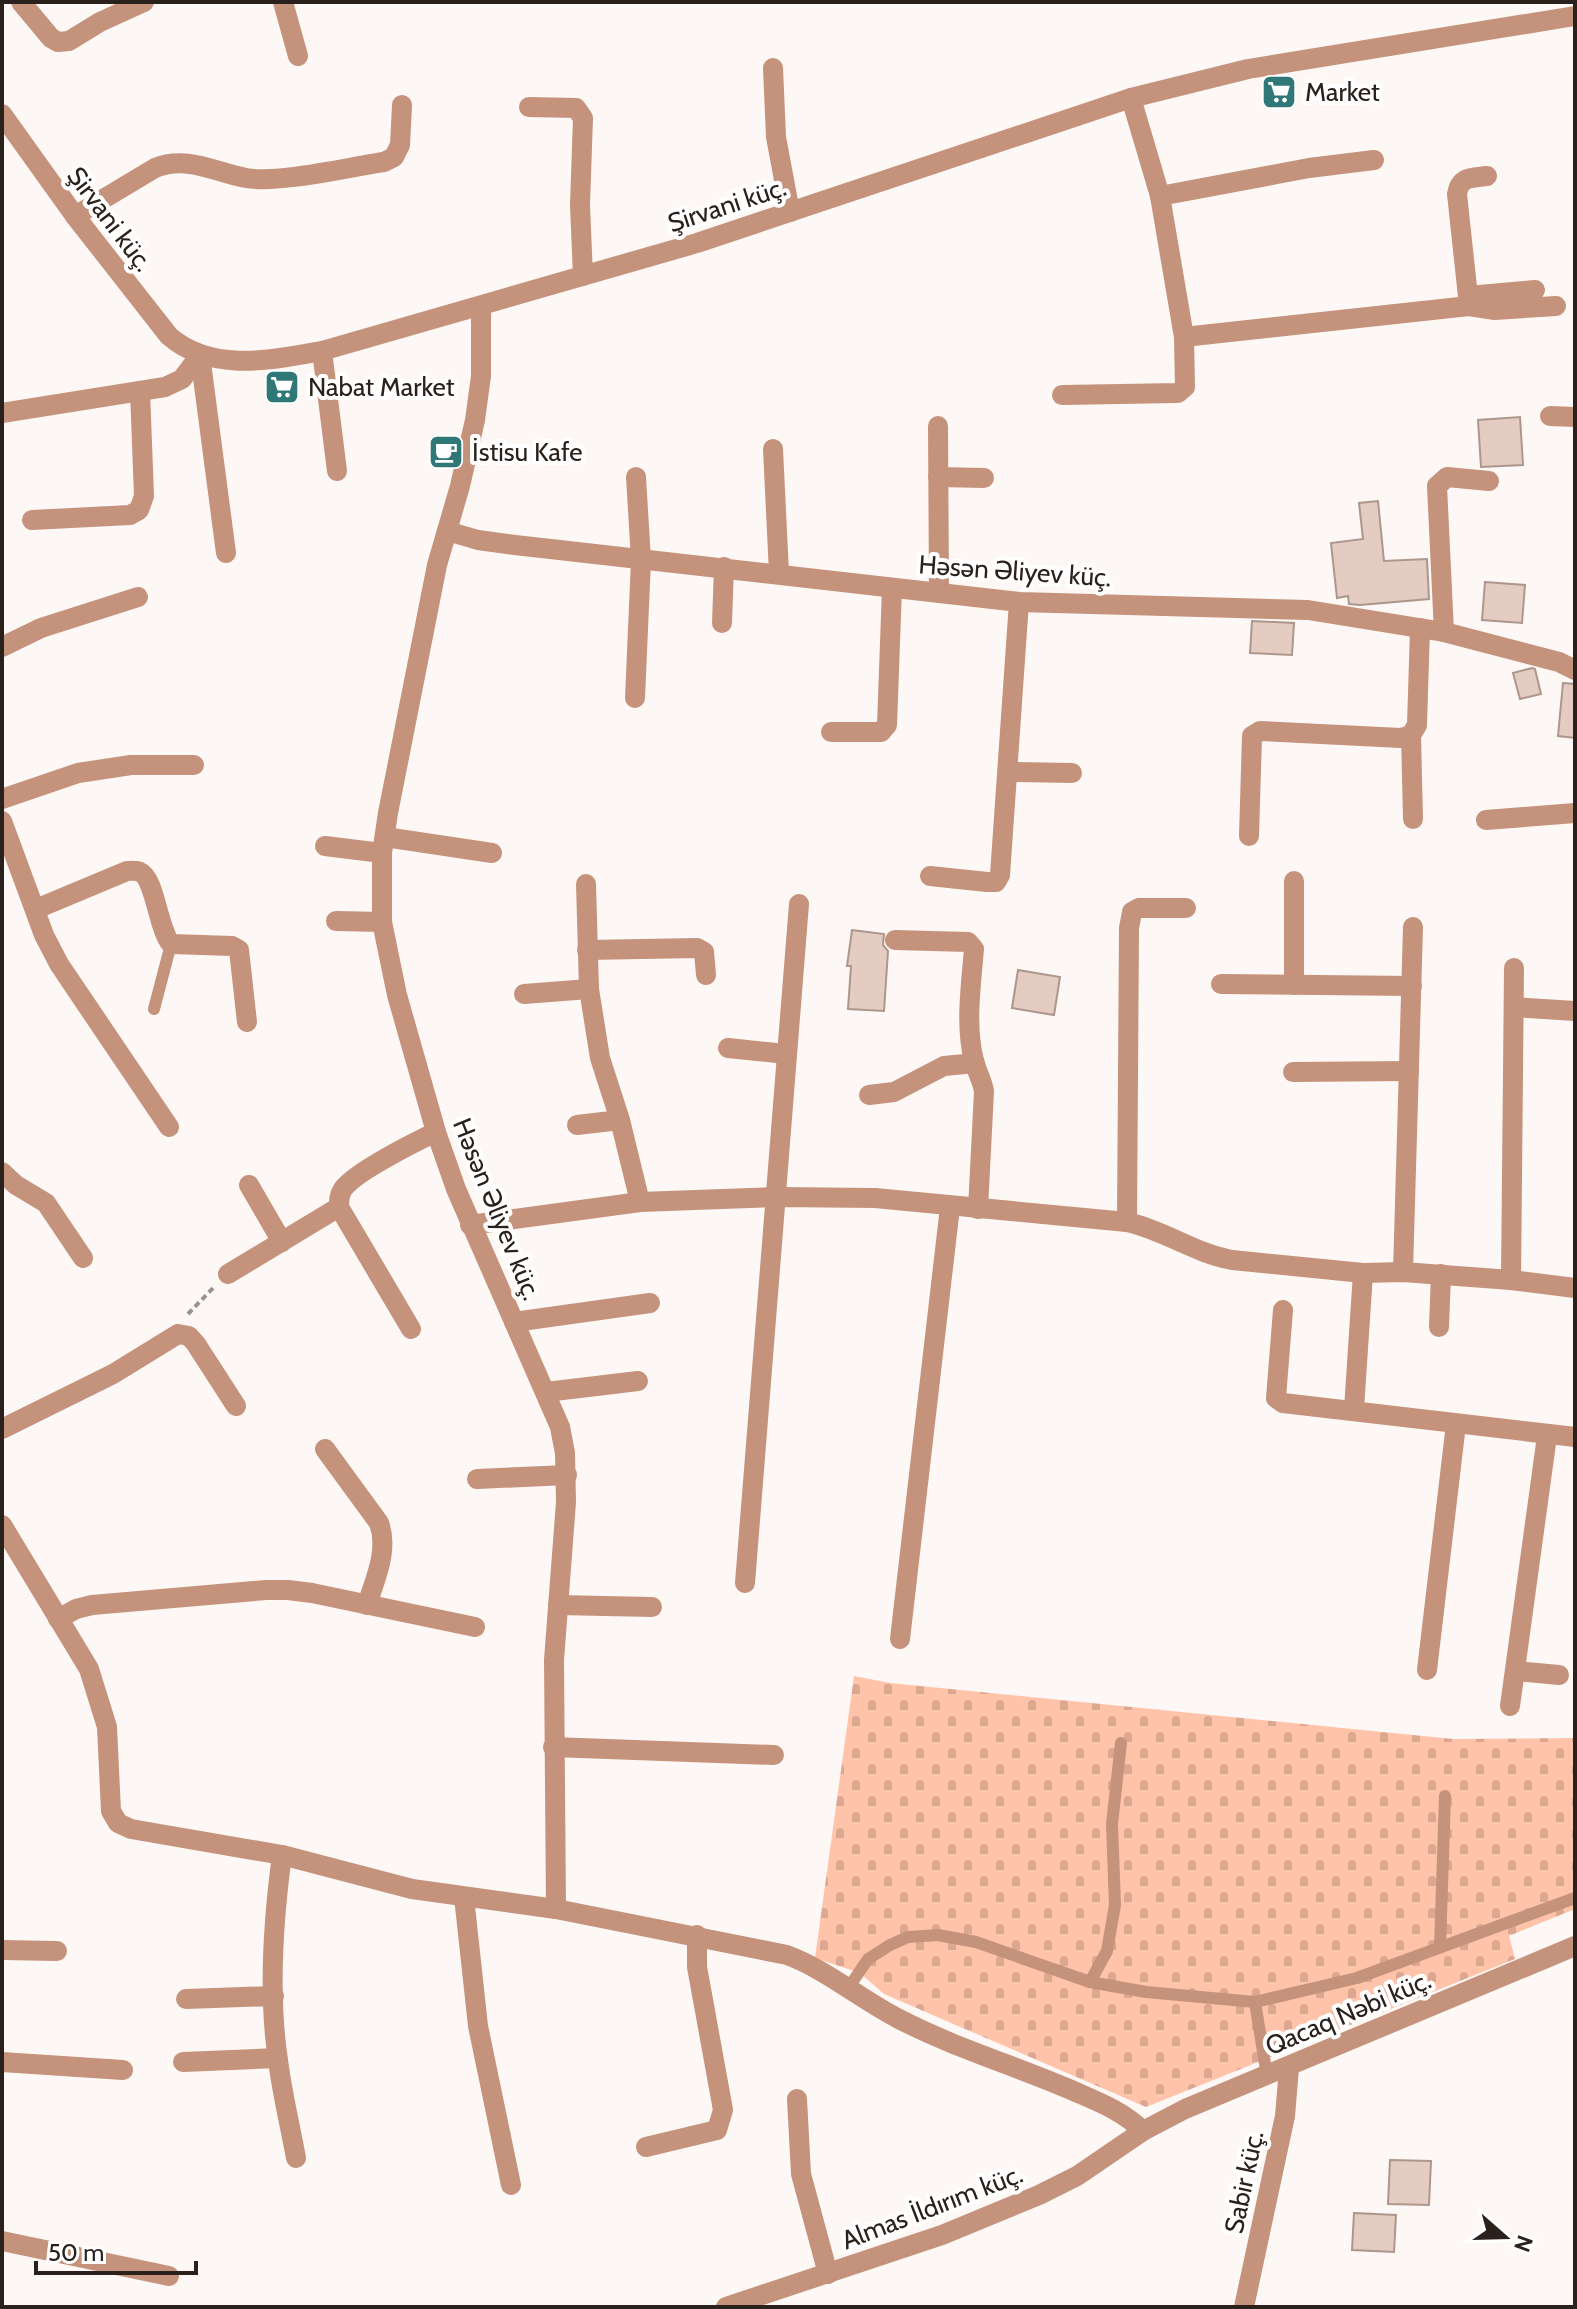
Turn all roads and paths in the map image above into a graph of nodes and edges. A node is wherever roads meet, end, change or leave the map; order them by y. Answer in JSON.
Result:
{"nodes":[{"id":1,"x":21,"y":2,"type":"edge"},
{"id":2,"x":144,"y":2,"type":"edge"},
{"id":3,"x":283,"y":2,"type":"edge"},
{"id":4,"x":1575,"y":16,"type":"edge"},
{"id":5,"x":298,"y":56,"type":"dead end"},
{"id":6,"x":773,"y":68,"type":"dead end"},
{"id":7,"x":1131,"y":98,"type":"junction"},
{"id":8,"x":402,"y":105,"type":"dead end"},
{"id":9,"x":529,"y":107,"type":"dead end"},
{"id":10,"x":2,"y":114,"type":"edge"},
{"id":11,"x":1374,"y":160,"type":"dead end"},
{"id":12,"x":1487,"y":176,"type":"dead end"},
{"id":13,"x":1160,"y":196,"type":"junction"},
{"id":14,"x":790,"y":212,"type":"junction"},
{"id":15,"x":75,"y":216,"type":"junction"},
{"id":16,"x":583,"y":276,"type":"junction"},
{"id":17,"x":1535,"y":290,"type":"dead end"},
{"id":18,"x":1468,"y":301,"type":"junction"},
{"id":19,"x":1556,"y":306,"type":"dead end"},
{"id":20,"x":481,"y":307,"type":"junction"},
{"id":21,"x":1184,"y":337,"type":"junction"},
{"id":22,"x":322,"y":351,"type":"junction"},
{"id":23,"x":200,"y":355,"type":"junction"},
{"id":24,"x":140,"y":391,"type":"junction"},
{"id":25,"x":1062,"y":395,"type":"dead end"},
{"id":26,"x":2,"y":413,"type":"edge"},
{"id":27,"x":1550,"y":416,"type":"dead end"},
{"id":28,"x":1575,"y":417,"type":"edge"},
{"id":29,"x":938,"y":426,"type":"dead end"},
{"id":30,"x":773,"y":449,"type":"dead end"},
{"id":31,"x":337,"y":471,"type":"dead end"},
{"id":32,"x":636,"y":477,"type":"dead end"},
{"id":33,"x":938,"y":477,"type":"junction"},
{"id":34,"x":984,"y":478,"type":"dead end"},
{"id":35,"x":1489,"y":481,"type":"dead end"},
{"id":36,"x":32,"y":520,"type":"dead end"},
{"id":37,"x":447,"y":531,"type":"junction"},
{"id":38,"x":226,"y":553,"type":"dead end"},
{"id":39,"x":641,"y":560,"type":"junction"},
{"id":40,"x":724,"y":567,"type":"junction"},
{"id":41,"x":779,"y":573,"type":"junction"},
{"id":42,"x":892,"y":588,"type":"junction"},
{"id":43,"x":939,"y":593,"type":"junction"},
{"id":44,"x":138,"y":597,"type":"dead end"},
{"id":45,"x":1019,"y":602,"type":"junction"},
{"id":46,"x":722,"y":623,"type":"dead end"},
{"id":47,"x":1420,"y":628,"type":"junction"},
{"id":48,"x":1444,"y":632,"type":"junction"},
{"id":49,"x":2,"y":647,"type":"edge"},
{"id":50,"x":1575,"y":670,"type":"edge"},
{"id":51,"x":635,"y":698,"type":"dead end"},
{"id":52,"x":831,"y":732,"type":"dead end"},
{"id":53,"x":1411,"y":735,"type":"junction"},
{"id":54,"x":194,"y":765,"type":"dead end"},
{"id":55,"x":1009,"y":772,"type":"junction"},
{"id":56,"x":1072,"y":773,"type":"dead end"},
{"id":57,"x":2,"y":799,"type":"edge"},
{"id":58,"x":1575,"y":813,"type":"edge"},
{"id":59,"x":1413,"y":819,"type":"dead end"},
{"id":60,"x":1486,"y":820,"type":"dead end"},
{"id":61,"x":2,"y":821,"type":"edge"},
{"id":62,"x":1249,"y":836,"type":"dead end"},
{"id":63,"x":384,"y":845,"type":"junction"},
{"id":64,"x":325,"y":846,"type":"dead end"},
{"id":65,"x":492,"y":853,"type":"dead end"},
{"id":66,"x":930,"y":876,"type":"dead end"},
{"id":67,"x":1294,"y":881,"type":"dead end"},
{"id":68,"x":586,"y":884,"type":"dead end"},
{"id":69,"x":799,"y":904,"type":"dead end"},
{"id":70,"x":1186,"y":908,"type":"dead end"},
{"id":71,"x":36,"y":909,"type":"junction"},
{"id":72,"x":336,"y":921,"type":"dead end"},
{"id":73,"x":382,"y":922,"type":"junction"},
{"id":74,"x":1413,"y":927,"type":"dead end"},
{"id":75,"x":895,"y":940,"type":"dead end"},
{"id":76,"x":171,"y":944,"type":"junction"},
{"id":77,"x":587,"y":950,"type":"junction"},
{"id":78,"x":1514,"y":968,"type":"dead end"},
{"id":79,"x":706,"y":975,"type":"dead end"},
{"id":80,"x":1221,"y":984,"type":"dead end"},
{"id":81,"x":1294,"y":985,"type":"junction"},
{"id":82,"x":1412,"y":986,"type":"junction"},
{"id":83,"x":589,"y":989,"type":"junction"},
{"id":84,"x":524,"y":994,"type":"dead end"},
{"id":85,"x":1514,"y":1007,"type":"junction"},
{"id":86,"x":154,"y":1009,"type":"dead end"},
{"id":87,"x":1575,"y":1011,"type":"edge"},
{"id":88,"x":247,"y":1022,"type":"dead end"},
{"id":89,"x":728,"y":1048,"type":"dead end"},
{"id":90,"x":786,"y":1054,"type":"junction"},
{"id":91,"x":975,"y":1063,"type":"junction"},
{"id":92,"x":1409,"y":1071,"type":"junction"},
{"id":93,"x":1293,"y":1072,"type":"dead end"},
{"id":94,"x":869,"y":1095,"type":"dead end"},
{"id":95,"x":620,"y":1120,"type":"junction"},
{"id":96,"x":577,"y":1125,"type":"dead end"},
{"id":97,"x":169,"y":1127,"type":"dead end"},
{"id":98,"x":436,"y":1132,"type":"junction"},
{"id":99,"x":2,"y":1172,"type":"edge"},
{"id":100,"x":249,"y":1185,"type":"dead end"},
{"id":101,"x":775,"y":1197,"type":"junction"},
{"id":102,"x":640,"y":1202,"type":"junction"},
{"id":103,"x":339,"y":1207,"type":"junction"},
{"id":104,"x":950,"y":1207,"type":"junction"},
{"id":105,"x":978,"y":1209,"type":"junction"},
{"id":106,"x":1127,"y":1222,"type":"junction"},
{"id":107,"x":470,"y":1225,"type":"junction"},
{"id":108,"x":282,"y":1242,"type":"junction"},
{"id":109,"x":83,"y":1258,"type":"dead end"},
{"id":110,"x":1403,"y":1272,"type":"junction"},
{"id":111,"x":1363,"y":1273,"type":"junction"},
{"id":112,"x":228,"y":1274,"type":"joint"},
{"id":113,"x":1441,"y":1274,"type":"junction"},
{"id":114,"x":1511,"y":1280,"type":"junction"},
{"id":115,"x":1575,"y":1288,"type":"edge"},
{"id":116,"x":650,"y":1303,"type":"dead end"},
{"id":117,"x":1283,"y":1310,"type":"dead end"},
{"id":118,"x":514,"y":1322,"type":"junction"},
{"id":119,"x":1439,"y":1327,"type":"dead end"},
{"id":120,"x":411,"y":1329,"type":"dead end"},
{"id":121,"x":178,"y":1334,"type":"junction"},
{"id":122,"x":638,"y":1381,"type":"dead end"},
{"id":123,"x":546,"y":1392,"type":"junction"},
{"id":124,"x":236,"y":1406,"type":"dead end"},
{"id":125,"x":1354,"y":1409,"type":"junction"},
{"id":126,"x":1456,"y":1424,"type":"junction"},
{"id":127,"x":2,"y":1429,"type":"edge"},
{"id":128,"x":1547,"y":1436,"type":"junction"},
{"id":129,"x":1575,"y":1437,"type":"edge"},
{"id":130,"x":325,"y":1449,"type":"dead end"},
{"id":131,"x":567,"y":1475,"type":"junction"},
{"id":132,"x":477,"y":1479,"type":"dead end"},
{"id":133,"x":2,"y":1525,"type":"edge"},
{"id":134,"x":745,"y":1583,"type":"dead end"},
{"id":135,"x":367,"y":1605,"type":"junction"},
{"id":136,"x":558,"y":1605,"type":"junction"},
{"id":137,"x":652,"y":1607,"type":"dead end"},
{"id":138,"x":58,"y":1619,"type":"junction"},
{"id":139,"x":475,"y":1627,"type":"dead end"},
{"id":140,"x":900,"y":1639,"type":"dead end"},
{"id":141,"x":1427,"y":1670,"type":"dead end"},
{"id":142,"x":1515,"y":1671,"type":"junction"},
{"id":143,"x":1559,"y":1675,"type":"dead end"},
{"id":144,"x":1510,"y":1706,"type":"dead end"},
{"id":145,"x":1121,"y":1743,"type":"dead end"},
{"id":146,"x":553,"y":1747,"type":"junction"},
{"id":147,"x":774,"y":1755,"type":"dead end"},
{"id":148,"x":1445,"y":1796,"type":"dead end"},
{"id":149,"x":282,"y":1855,"type":"junction"},
{"id":150,"x":464,"y":1897,"type":"junction"},
{"id":151,"x":1575,"y":1898,"type":"edge"},
{"id":152,"x":556,"y":1909,"type":"junction"},
{"id":153,"x":697,"y":1935,"type":"junction"},
{"id":154,"x":1575,"y":1946,"type":"edge"},
{"id":155,"x":1440,"y":1947,"type":"junction"},
{"id":156,"x":2,"y":1950,"type":"edge"},
{"id":157,"x":57,"y":1951,"type":"dead end"},
{"id":158,"x":1090,"y":1982,"type":"junction"},
{"id":159,"x":847,"y":1990,"type":"junction"},
{"id":160,"x":274,"y":1996,"type":"junction"},
{"id":161,"x":186,"y":1999,"type":"dead end"},
{"id":162,"x":1255,"y":2002,"type":"junction"},
{"id":163,"x":277,"y":2058,"type":"junction"},
{"id":164,"x":2,"y":2062,"type":"edge"},
{"id":165,"x":183,"y":2062,"type":"dead end"},
{"id":166,"x":1289,"y":2068,"type":"junction"},
{"id":167,"x":123,"y":2070,"type":"dead end"},
{"id":168,"x":1267,"y":2076,"type":"junction"},
{"id":169,"x":797,"y":2099,"type":"dead end"},
{"id":170,"x":1143,"y":2131,"type":"junction"},
{"id":171,"x":646,"y":2147,"type":"dead end"},
{"id":172,"x":296,"y":2158,"type":"dead end"},
{"id":173,"x":511,"y":2185,"type":"dead end"},
{"id":174,"x":2,"y":2241,"type":"edge"},
{"id":175,"x":828,"y":2274,"type":"junction"},
{"id":176,"x":169,"y":2276,"type":"dead end"},
{"id":177,"x":740,"y":2305,"type":"edge"},
{"id":178,"x":1244,"y":2307,"type":"edge"}],
"edges":[{"from":1,"to":2,"type":"street"},
{"from":3,"to":5,"type":"street"},
{"from":4,"to":7,"type":"street","name":"Şirvani küç."},
{"from":6,"to":14,"type":"street"},
{"from":7,"to":13,"type":"street"},
{"from":7,"to":14,"type":"street","name":"Şirvani küç."},
{"from":8,"to":15,"type":"street"},
{"from":9,"to":16,"type":"street"},
{"from":10,"to":15,"type":"street","name":"Şirvani küç."},
{"from":11,"to":13,"type":"street"},
{"from":12,"to":18,"type":"street"},
{"from":13,"to":21,"type":"street"},
{"from":14,"to":16,"type":"street","name":"Şirvani küç."},
{"from":15,"to":23,"type":"street","name":"Şirvani küç."},
{"from":16,"to":20,"type":"street","name":"Şirvani küç."},
{"from":17,"to":18,"type":"street"},
{"from":18,"to":19,"type":"street"},
{"from":18,"to":21,"type":"street"},
{"from":20,"to":22,"type":"street","name":"Şirvani küç."},
{"from":20,"to":37,"type":"street","name":"Həsən Əliyev küç."},
{"from":21,"to":25,"type":"street"},
{"from":22,"to":23,"type":"street","name":"Şirvani küç."},
{"from":22,"to":31,"type":"street"},
{"from":23,"to":24,"type":"street"},
{"from":23,"to":38,"type":"street"},
{"from":24,"to":26,"type":"street"},
{"from":24,"to":36,"type":"street"},
{"from":27,"to":28,"type":"street"},
{"from":29,"to":33,"type":"street"},
{"from":30,"to":41,"type":"street"},
{"from":32,"to":39,"type":"street"},
{"from":33,"to":34,"type":"street"},
{"from":33,"to":43,"type":"street"},
{"from":35,"to":48,"type":"street"},
{"from":37,"to":39,"type":"street","name":"Həsən Əliyev küç."},
{"from":37,"to":63,"type":"street","name":"Həsən Əliyev küç."},
{"from":39,"to":40,"type":"street","name":"Həsən Əliyev küç."},
{"from":39,"to":51,"type":"street"},
{"from":40,"to":41,"type":"street","name":"Həsən Əliyev küç."},
{"from":40,"to":46,"type":"street"},
{"from":41,"to":42,"type":"street","name":"Həsən Əliyev küç."},
{"from":42,"to":43,"type":"street","name":"Həsən Əliyev küç."},
{"from":42,"to":52,"type":"street"},
{"from":43,"to":45,"type":"street","name":"Həsən Əliyev küç."},
{"from":44,"to":49,"type":"street"},
{"from":45,"to":47,"type":"street","name":"Həsən Əliyev küç."},
{"from":45,"to":55,"type":"street"},
{"from":47,"to":48,"type":"street","name":"Həsən Əliyev küç."},
{"from":47,"to":53,"type":"street"},
{"from":48,"to":50,"type":"street","name":"Həsən Əliyev küç."},
{"from":53,"to":59,"type":"street"},
{"from":53,"to":62,"type":"street"},
{"from":54,"to":57,"type":"street"},
{"from":55,"to":56,"type":"street"},
{"from":55,"to":66,"type":"street"},
{"from":58,"to":60,"type":"street"},
{"from":61,"to":71,"type":"street"},
{"from":63,"to":64,"type":"street"},
{"from":63,"to":65,"type":"street"},
{"from":63,"to":73,"type":"street","name":"Həsən Əliyev küç."},
{"from":67,"to":81,"type":"street"},
{"from":68,"to":77,"type":"street"},
{"from":69,"to":90,"type":"street"},
{"from":70,"to":106,"type":"street"},
{"from":71,"to":76,"type":"street"},
{"from":71,"to":97,"type":"street"},
{"from":72,"to":73,"type":"street"},
{"from":73,"to":98,"type":"street","name":"Həsən Əliyev küç."},
{"from":74,"to":82,"type":"street"},
{"from":75,"to":91,"type":"street"},
{"from":76,"to":86,"type":"lane"},
{"from":76,"to":88,"type":"street"},
{"from":77,"to":79,"type":"street"},
{"from":77,"to":83,"type":"street"},
{"from":78,"to":85,"type":"street"},
{"from":80,"to":81,"type":"street"},
{"from":81,"to":82,"type":"street"},
{"from":82,"to":92,"type":"street"},
{"from":83,"to":84,"type":"street"},
{"from":83,"to":95,"type":"street"},
{"from":85,"to":87,"type":"street"},
{"from":85,"to":114,"type":"street"},
{"from":89,"to":90,"type":"street"},
{"from":90,"to":101,"type":"street"},
{"from":91,"to":94,"type":"street"},
{"from":91,"to":105,"type":"street"},
{"from":92,"to":93,"type":"street"},
{"from":92,"to":110,"type":"street"},
{"from":95,"to":96,"type":"street"},
{"from":95,"to":102,"type":"street"},
{"from":98,"to":103,"type":"street"},
{"from":98,"to":107,"type":"street","name":"Həsən Əliyev küç."},
{"from":99,"to":109,"type":"street"},
{"from":100,"to":108,"type":"street"},
{"from":101,"to":102,"type":"street"},
{"from":101,"to":104,"type":"street"},
{"from":101,"to":134,"type":"street"},
{"from":102,"to":107,"type":"street"},
{"from":103,"to":108,"type":"street"},
{"from":103,"to":120,"type":"street"},
{"from":104,"to":105,"type":"street"},
{"from":104,"to":140,"type":"street"},
{"from":105,"to":106,"type":"street"},
{"from":106,"to":111,"type":"street"},
{"from":107,"to":118,"type":"street","name":"Həsən Əliyev küç."},
{"from":108,"to":112,"type":"street"},
{"from":110,"to":111,"type":"street"},
{"from":110,"to":113,"type":"street"},
{"from":111,"to":125,"type":"street"},
{"from":112,"to":121,"type":"path"},
{"from":113,"to":114,"type":"street"},
{"from":113,"to":119,"type":"street"},
{"from":114,"to":115,"type":"street"},
{"from":116,"to":118,"type":"street"},
{"from":117,"to":125,"type":"street"},
{"from":118,"to":123,"type":"street","name":"Həsən Əliyev küç."},
{"from":121,"to":124,"type":"street"},
{"from":121,"to":127,"type":"street"},
{"from":122,"to":123,"type":"street"},
{"from":123,"to":131,"type":"street","name":"Həsən Əliyev küç."},
{"from":125,"to":126,"type":"street"},
{"from":126,"to":128,"type":"street"},
{"from":126,"to":141,"type":"street"},
{"from":128,"to":129,"type":"street"},
{"from":128,"to":142,"type":"street"},
{"from":130,"to":135,"type":"street"},
{"from":131,"to":132,"type":"street"},
{"from":131,"to":136,"type":"street","name":"Həsən Əliyev küç."},
{"from":133,"to":138,"type":"street"},
{"from":135,"to":138,"type":"street"},
{"from":135,"to":139,"type":"street"},
{"from":136,"to":137,"type":"street"},
{"from":136,"to":146,"type":"street","name":"Həsən Əliyev küç."},
{"from":138,"to":149,"type":"street"},
{"from":142,"to":143,"type":"street"},
{"from":142,"to":144,"type":"street"},
{"from":145,"to":158,"type":"lane"},
{"from":146,"to":147,"type":"street"},
{"from":146,"to":152,"type":"street","name":"Həsən Əliyev küç."},
{"from":148,"to":155,"type":"lane"},
{"from":149,"to":150,"type":"street"},
{"from":149,"to":160,"type":"street"},
{"from":150,"to":152,"type":"street"},
{"from":150,"to":173,"type":"street"},
{"from":151,"to":155,"type":"lane"},
{"from":152,"to":153,"type":"street"},
{"from":153,"to":159,"type":"street"},
{"from":153,"to":171,"type":"street"},
{"from":154,"to":166,"type":"street","name":"Qacaq Nəbi küç."},
{"from":155,"to":162,"type":"lane"},
{"from":156,"to":157,"type":"street"},
{"from":158,"to":159,"type":"lane"},
{"from":158,"to":162,"type":"lane"},
{"from":159,"to":170,"type":"street"},
{"from":160,"to":161,"type":"street"},
{"from":160,"to":163,"type":"street"},
{"from":162,"to":168,"type":"lane"},
{"from":163,"to":165,"type":"street"},
{"from":163,"to":172,"type":"street"},
{"from":164,"to":167,"type":"street"},
{"from":166,"to":168,"type":"street","name":"Qacaq Nəbi küç."},
{"from":166,"to":178,"type":"street","name":"Sabir küç."},
{"from":168,"to":170,"type":"street","name":"Qacaq Nəbi küç."},
{"from":169,"to":175,"type":"street"},
{"from":170,"to":175,"type":"street","name":"Almas İldırım küç."},
{"from":174,"to":176,"type":"street"},
{"from":175,"to":177,"type":"street","name":"Almas İldırım küç."}]}
